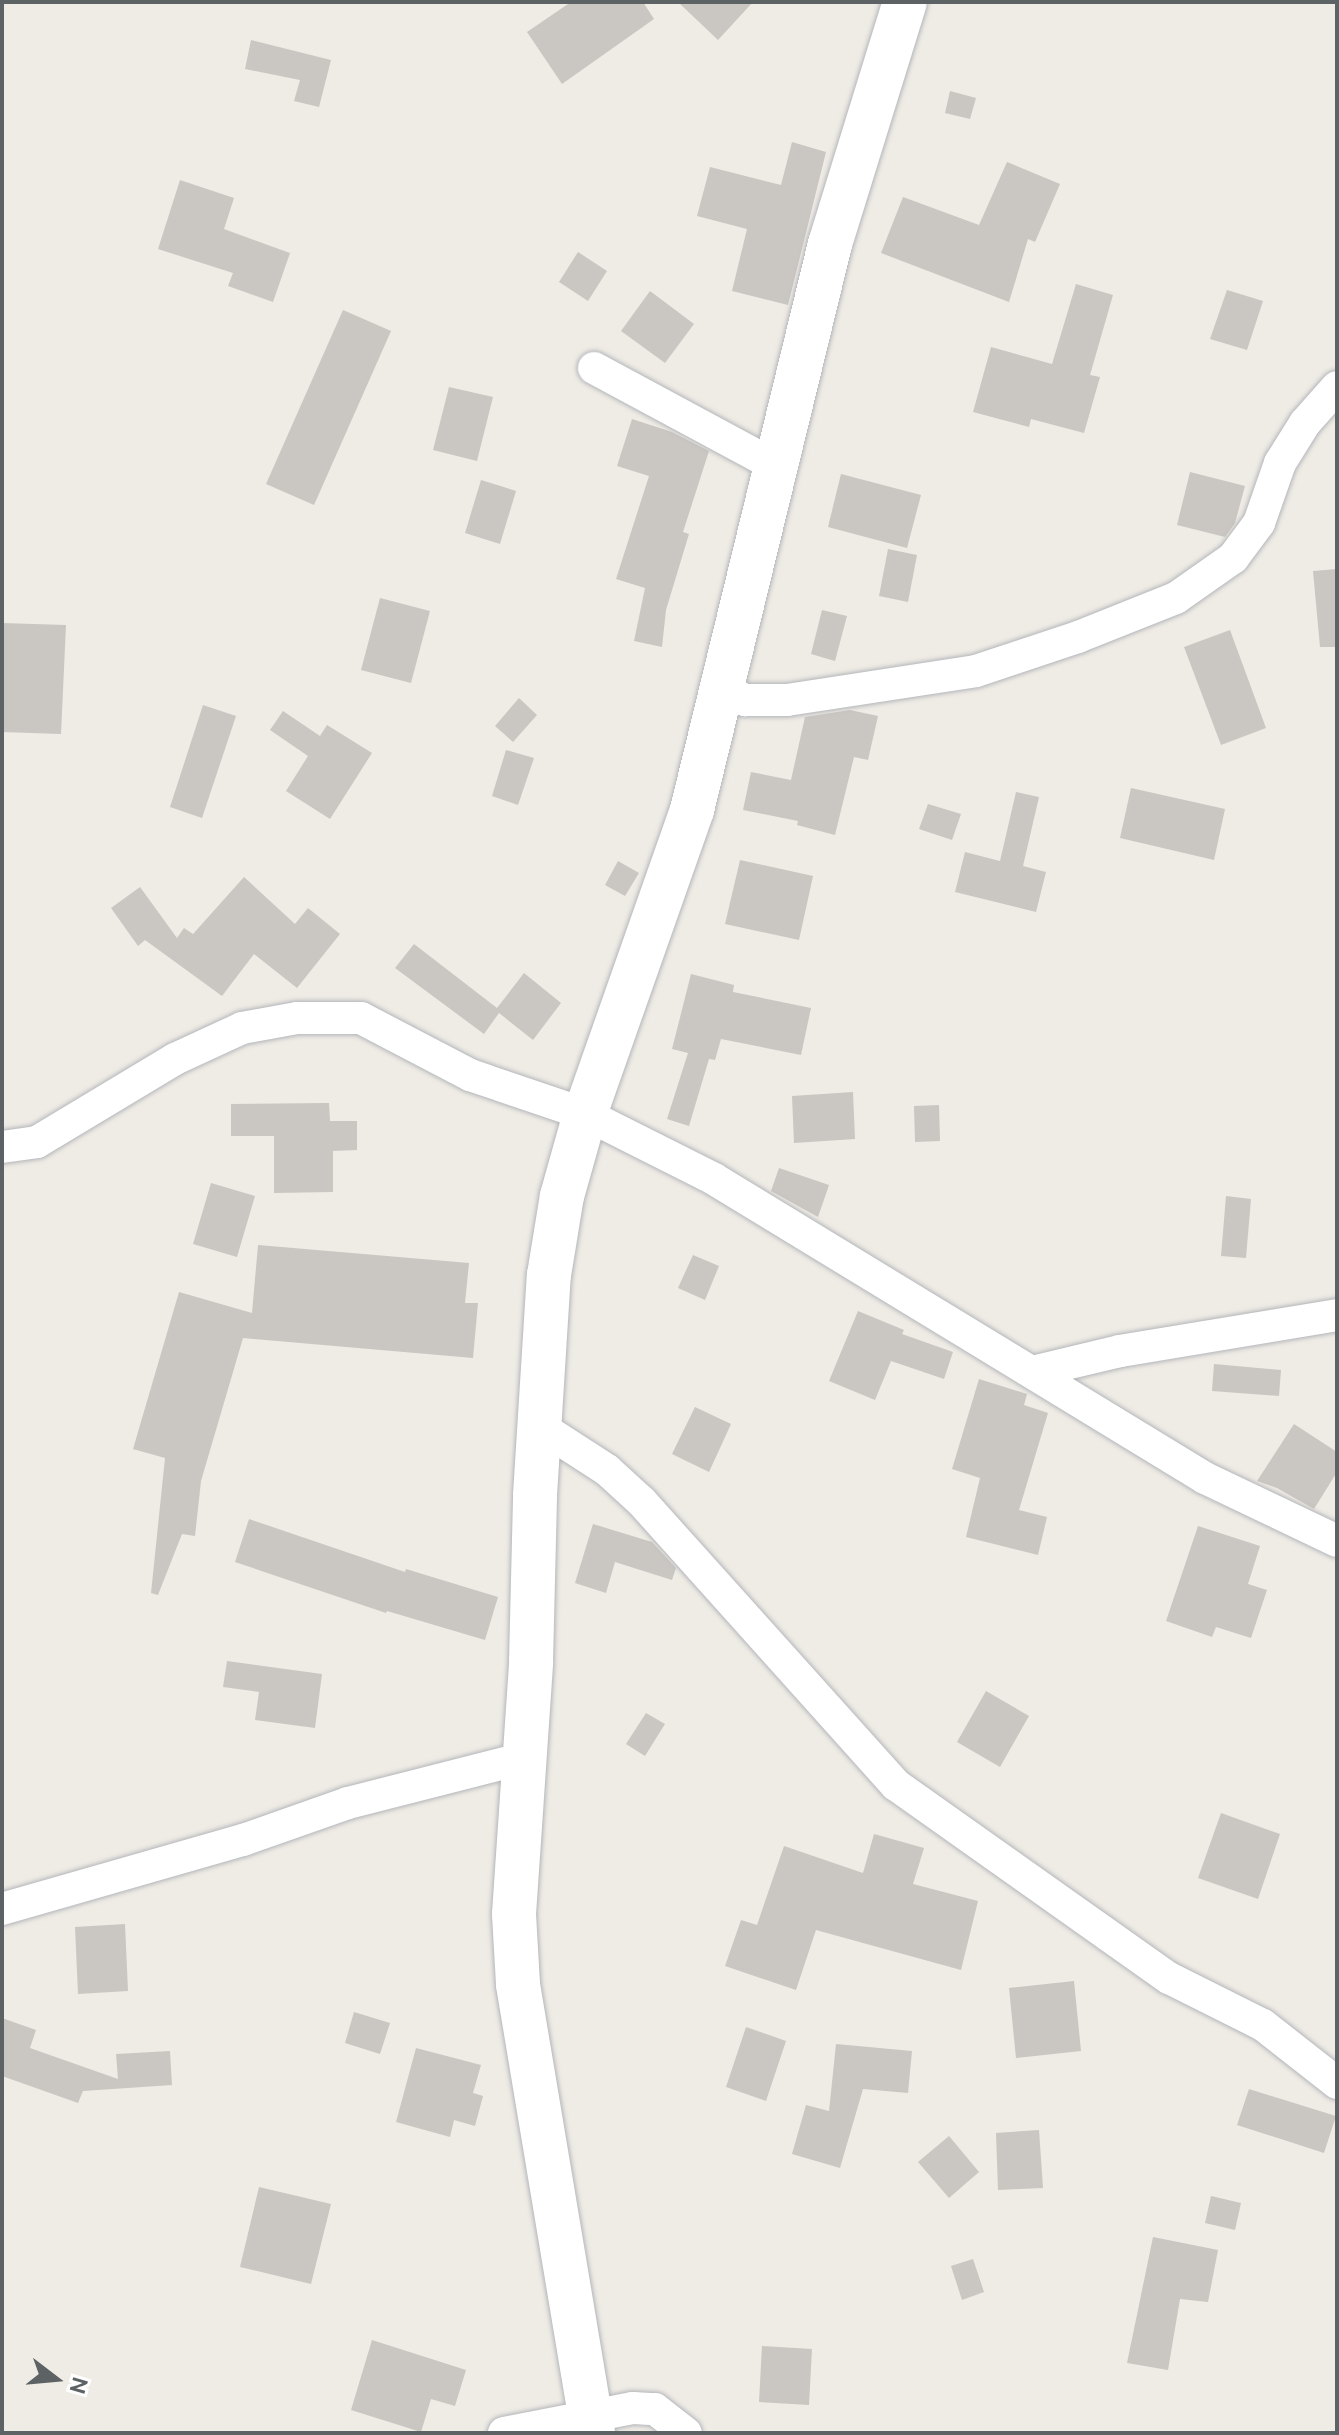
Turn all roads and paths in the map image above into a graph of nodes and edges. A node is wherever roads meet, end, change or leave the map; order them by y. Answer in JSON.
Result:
{"nodes":[{"id":1,"x":905,"y":2,"type":"edge"},
{"id":2,"x":594,"y":368,"type":"dead end"},
{"id":3,"x":1337,"y":387,"type":"edge"},
{"id":4,"x":776,"y":466,"type":"junction"},
{"id":5,"x":723,"y":689,"type":"junction"},
{"id":6,"x":585,"y":1114,"type":"junction"},
{"id":7,"x":2,"y":1147,"type":"edge"},
{"id":8,"x":1337,"y":1315,"type":"edge"},
{"id":9,"x":1032,"y":1372,"type":"junction"},
{"id":10,"x":539,"y":1426,"type":"junction"},
{"id":11,"x":1337,"y":1541,"type":"edge"},
{"id":12,"x":524,"y":1758,"type":"junction"},
{"id":13,"x":2,"y":1909,"type":"edge"},
{"id":14,"x":1337,"y":2083,"type":"edge"},
{"id":15,"x":592,"y":2424,"type":"edge"},
{"id":16,"x":504,"y":2433,"type":"edge"},
{"id":17,"x":686,"y":2433,"type":"edge"}],
"edges":[{"from":1,"to":4,"type":"main road"},
{"from":2,"to":4,"type":"street"},
{"from":3,"to":5,"type":"street"},
{"from":4,"to":5,"type":"main road"},
{"from":5,"to":6,"type":"main road"},
{"from":6,"to":7,"type":"street"},
{"from":6,"to":9,"type":"street"},
{"from":6,"to":10,"type":"main road"},
{"from":8,"to":9,"type":"street"},
{"from":9,"to":11,"type":"street"},
{"from":10,"to":12,"type":"main road"},
{"from":10,"to":14,"type":"street"},
{"from":12,"to":13,"type":"street"},
{"from":12,"to":15,"type":"main road"},
{"from":15,"to":16,"type":"street"},
{"from":15,"to":17,"type":"street"}]}
